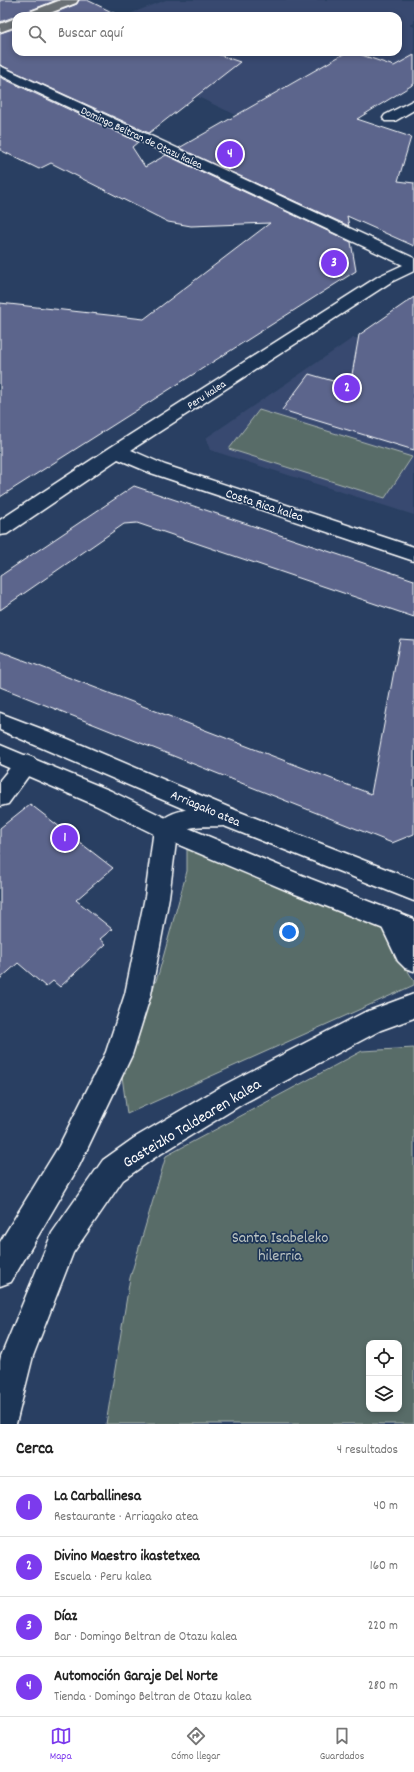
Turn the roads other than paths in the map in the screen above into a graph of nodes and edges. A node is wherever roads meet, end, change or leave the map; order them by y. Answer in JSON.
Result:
{"nodes":[{"id":1,"x":72,"y":0,"type":"edge"},
{"id":2,"x":41,"y":12,"type":"edge"},
{"id":3,"x":12,"y":24,"type":"edge"},
{"id":4,"x":0,"y":28,"type":"edge"},
{"id":5,"x":0,"y":70,"type":"edge"},
{"id":6,"x":414,"y":104,"type":"edge"},
{"id":7,"x":390,"y":118,"type":"dead end"},
{"id":8,"x":414,"y":265,"type":"edge"},
{"id":9,"x":117,"y":452,"type":"junction"},
{"id":10,"x":0,"y":528,"type":"edge"},
{"id":11,"x":414,"y":554,"type":"edge"},
{"id":12,"x":0,"y":721,"type":"edge"},
{"id":13,"x":0,"y":754,"type":"edge"},
{"id":14,"x":26,"y":764,"type":"junction"},
{"id":15,"x":0,"y":797,"type":"edge"},
{"id":16,"x":227,"y":817,"type":"junction"},
{"id":17,"x":166,"y":829,"type":"junction"},
{"id":18,"x":413,"y":890,"type":"edge"},
{"id":19,"x":391,"y":921,"type":"junction"},
{"id":20,"x":414,"y":930,"type":"edge"},
{"id":21,"x":414,"y":960,"type":"edge"},
{"id":22,"x":414,"y":1006,"type":"edge"},
{"id":23,"x":0,"y":1271,"type":"edge"},
{"id":24,"x":0,"y":1423,"type":"edge"}],
"edges":[{"from":1,"to":2,"type":"main road"},
{"from":3,"to":4,"type":"main road"},
{"from":5,"to":8,"type":"street","name":"Domingo Beltran de Otazu kalea"},
{"from":6,"to":7,"type":"street"},
{"from":8,"to":9,"type":"street","name":"Peru kalea"},
{"from":9,"to":10,"type":"street","name":"Peru kalea"},
{"from":9,"to":11,"type":"street","name":"Costa Rica kalea"},
{"from":12,"to":16,"type":"street","name":"Arriagako atea"},
{"from":13,"to":14,"type":"street"},
{"from":14,"to":15,"type":"street"},
{"from":14,"to":17,"type":"street"},
{"from":16,"to":17,"type":"street"},
{"from":16,"to":18,"type":"street","name":"Arriagako atea"},
{"from":17,"to":19,"type":"street"},
{"from":17,"to":23,"type":"street"},
{"from":19,"to":20,"type":"street"},
{"from":19,"to":21,"type":"street"},
{"from":22,"to":24,"type":"street","name":"Gasteizko Taldearen kalea"}]}
